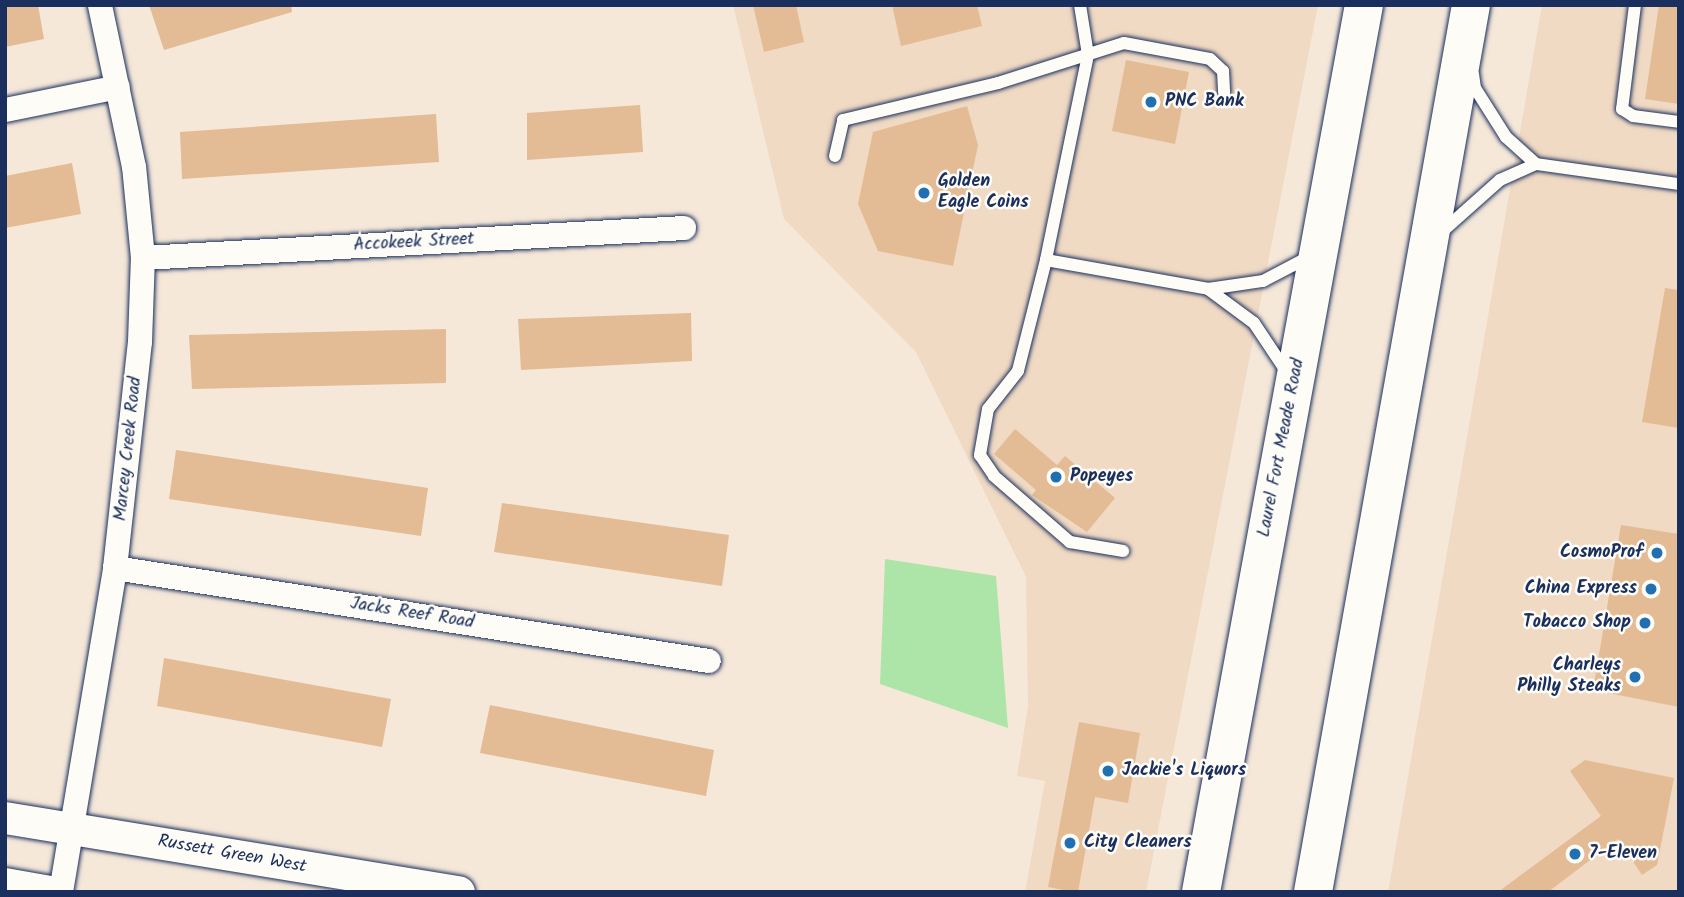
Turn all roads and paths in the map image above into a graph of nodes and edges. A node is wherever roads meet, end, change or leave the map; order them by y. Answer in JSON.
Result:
{"nodes":[{"id":1,"x":100,"y":5,"type":"edge"},
{"id":2,"x":1080,"y":5,"type":"edge"},
{"id":3,"x":1364,"y":5,"type":"edge"},
{"id":4,"x":1635,"y":5,"type":"edge"},
{"id":5,"x":1469,"y":17,"type":"edge"},
{"id":6,"x":1088,"y":55,"type":"junction"},
{"id":7,"x":118,"y":87,"type":"junction"},
{"id":8,"x":1224,"y":93,"type":"dead end"},
{"id":9,"x":5,"y":110,"type":"edge"},
{"id":10,"x":1679,"y":122,"type":"edge"},
{"id":11,"x":835,"y":156,"type":"dead end"},
{"id":12,"x":1536,"y":163,"type":"junction"},
{"id":13,"x":1679,"y":184,"type":"edge"},
{"id":14,"x":684,"y":228,"type":"dead end"},
{"id":15,"x":1321,"y":249,"type":"junction"},
{"id":16,"x":143,"y":258,"type":"junction"},
{"id":17,"x":1426,"y":259,"type":"junction"},
{"id":18,"x":1046,"y":260,"type":"junction"},
{"id":19,"x":1208,"y":289,"type":"junction"},
{"id":20,"x":1295,"y":384,"type":"junction"},
{"id":21,"x":1123,"y":551,"type":"dead end"},
{"id":22,"x":115,"y":568,"type":"junction"},
{"id":23,"x":709,"y":661,"type":"dead end"},
{"id":24,"x":5,"y":818,"type":"edge"},
{"id":25,"x":71,"y":827,"type":"junction"},
{"id":26,"x":5,"y":884,"type":"edge"},
{"id":27,"x":50,"y":892,"type":"edge"},
{"id":28,"x":61,"y":892,"type":"edge"},
{"id":29,"x":460,"y":892,"type":"edge"},
{"id":30,"x":1201,"y":892,"type":"edge"},
{"id":31,"x":1312,"y":892,"type":"edge"}],
"edges":[{"from":1,"to":7,"type":"street","name":"Marcey Creek Road"},
{"from":2,"to":6,"type":"lane"},
{"from":3,"to":15,"type":"main road","name":"Laurel Fort Meade Road"},
{"from":4,"to":10,"type":"lane"},
{"from":5,"to":12,"type":"lane"},
{"from":5,"to":17,"type":"main road"},
{"from":6,"to":8,"type":"lane"},
{"from":6,"to":11,"type":"lane"},
{"from":6,"to":18,"type":"lane"},
{"from":7,"to":9,"type":"street"},
{"from":7,"to":16,"type":"street","name":"Marcey Creek Road"},
{"from":12,"to":13,"type":"lane"},
{"from":12,"to":17,"type":"lane"},
{"from":14,"to":16,"type":"street","name":"Accokeek Street"},
{"from":15,"to":19,"type":"lane"},
{"from":15,"to":20,"type":"main road","name":"Laurel Fort Meade Road"},
{"from":16,"to":22,"type":"street","name":"Marcey Creek Road"},
{"from":17,"to":31,"type":"main road"},
{"from":18,"to":19,"type":"lane"},
{"from":18,"to":21,"type":"lane"},
{"from":19,"to":20,"type":"lane"},
{"from":20,"to":30,"type":"main road","name":"Laurel Fort Meade Road"},
{"from":22,"to":23,"type":"street","name":"Jacks Reef Road"},
{"from":22,"to":25,"type":"street","name":"Marcey Creek Road"},
{"from":24,"to":25,"type":"street","name":"Russett Green West"},
{"from":25,"to":28,"type":"street","name":"Marcey Creek Road"},
{"from":25,"to":29,"type":"street","name":"Russett Green West"},
{"from":26,"to":27,"type":"street"}]}
